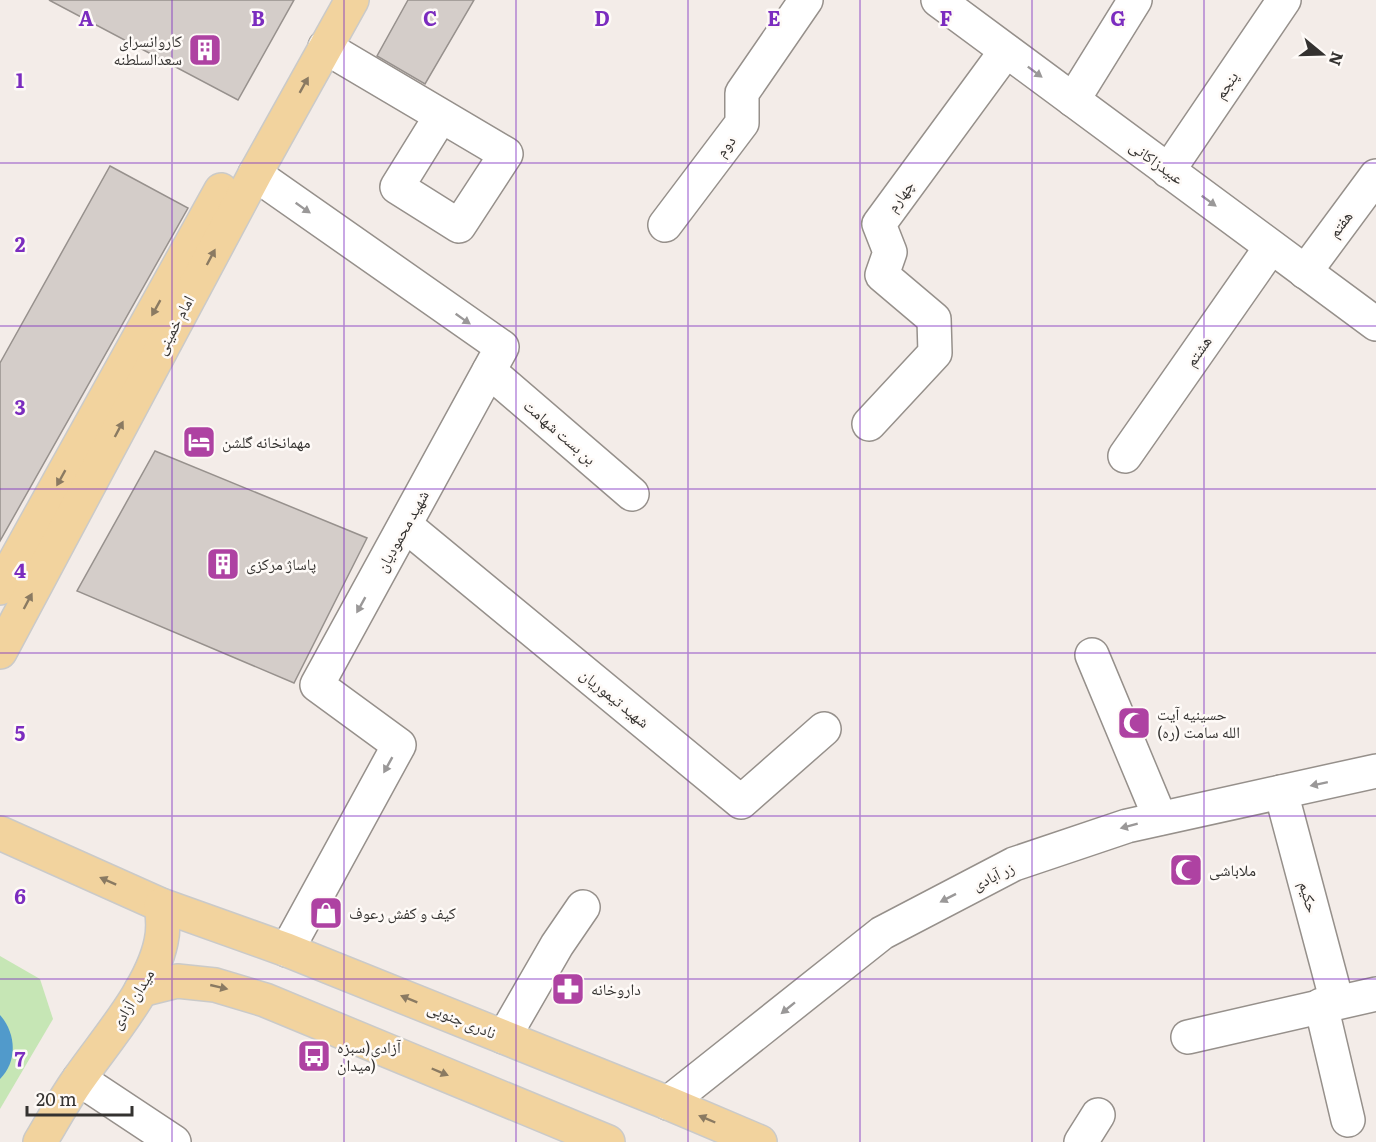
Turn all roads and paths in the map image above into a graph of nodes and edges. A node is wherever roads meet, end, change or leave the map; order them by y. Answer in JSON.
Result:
{"nodes":[{"id":1,"x":327,"y":0,"type":"edge"},
{"id":2,"x":352,"y":0,"type":"edge"},
{"id":3,"x":806,"y":0,"type":"edge"},
{"id":4,"x":938,"y":0,"type":"edge"},
{"id":5,"x":1135,"y":0,"type":"edge"},
{"id":6,"x":1284,"y":0,"type":"edge"},
{"id":7,"x":325,"y":47,"type":"junction"},
{"id":8,"x":1006,"y":51,"type":"junction"},
{"id":9,"x":1073,"y":100,"type":"junction"},
{"id":10,"x":441,"y":116,"type":"dead end"},
{"id":11,"x":1168,"y":171,"type":"junction"},
{"id":12,"x":255,"y":174,"type":"junction"},
{"id":13,"x":1376,"y":176,"type":"edge"},
{"id":14,"x":665,"y":225,"type":"dead end"},
{"id":15,"x":1271,"y":247,"type":"junction"},
{"id":16,"x":1305,"y":272,"type":"junction"},
{"id":17,"x":1376,"y":324,"type":"edge"},
{"id":18,"x":489,"y":371,"type":"junction"},
{"id":19,"x":869,"y":424,"type":"dead end"},
{"id":20,"x":1125,"y":456,"type":"dead end"},
{"id":21,"x":632,"y":494,"type":"dead end"},
{"id":22,"x":405,"y":525,"type":"junction"},
{"id":23,"x":0,"y":588,"type":"edge"},
{"id":24,"x":0,"y":652,"type":"edge"},
{"id":25,"x":1092,"y":655,"type":"dead end"},
{"id":26,"x":824,"y":729,"type":"dead end"},
{"id":27,"x":1376,"y":771,"type":"edge"},
{"id":28,"x":1281,"y":792,"type":"junction"},
{"id":29,"x":1160,"y":818,"type":"junction"},
{"id":30,"x":0,"y":833,"type":"edge"},
{"id":31,"x":161,"y":905,"type":"junction"},
{"id":32,"x":583,"y":907,"type":"dead end"},
{"id":33,"x":200,"y":919,"type":"junction"},
{"id":34,"x":287,"y":950,"type":"junction"},
{"id":35,"x":187,"y":982,"type":"junction"},
{"id":36,"x":141,"y":990,"type":"junction"},
{"id":37,"x":1376,"y":994,"type":"edge"},
{"id":38,"x":1329,"y":1004,"type":"junction"},
{"id":39,"x":504,"y":1037,"type":"junction"},
{"id":40,"x":1188,"y":1037,"type":"dead end"},
{"id":41,"x":79,"y":1079,"type":"junction"},
{"id":42,"x":668,"y":1103,"type":"junction"},
{"id":43,"x":1098,"y":1115,"type":"dead end"},
{"id":44,"x":1348,"y":1120,"type":"dead end"},
{"id":45,"x":40,"y":1142,"type":"edge"},
{"id":46,"x":174,"y":1142,"type":"edge"},
{"id":47,"x":608,"y":1142,"type":"edge"},
{"id":48,"x":760,"y":1142,"type":"edge"},
{"id":49,"x":1081,"y":1142,"type":"edge"}],
"edges":[{"from":1,"to":23,"type":"main road","name":"امام خمینی","one_way":true},
{"from":2,"to":7,"type":"main road","name":"امام خمینی"},
{"from":3,"to":14,"type":"street","name":"دوم"},
{"from":4,"to":8,"type":"street","name":"عبیدزاکانی"},
{"from":5,"to":9,"type":"street"},
{"from":6,"to":11,"type":"street","name":"پنجم"},
{"from":7,"to":10,"type":"street"},
{"from":12,"to":7,"type":"main road","name":"امام خمینی","one_way":true},
{"from":8,"to":9,"type":"street","name":"عبیدزاکانی","one_way":true},
{"from":8,"to":19,"type":"street","name":"چهارم"},
{"from":9,"to":11,"type":"street","name":"عبیدزاکانی"},
{"from":11,"to":15,"type":"street","name":"عبیدزاکانی","one_way":true},
{"from":12,"to":18,"type":"street","name":"شهید محمودیان","one_way":true},
{"from":24,"to":12,"type":"main road","name":"امام خمینی","one_way":true},
{"from":13,"to":16,"type":"street","name":"هفتم"},
{"from":15,"to":16,"type":"street","name":"عبیدزاکانی"},
{"from":15,"to":20,"type":"street","name":"هشتم"},
{"from":16,"to":17,"type":"street","name":"عبیدزاکانی"},
{"from":18,"to":21,"type":"street","name":"بن بست شهامت"},
{"from":18,"to":22,"type":"street","name":"شهید محمودیان"},
{"from":22,"to":26,"type":"street","name":"شهید تیموریان"},
{"from":22,"to":34,"type":"street","name":"شهید محمودیان","one_way":true},
{"from":25,"to":29,"type":"street"},
{"from":27,"to":28,"type":"street","name":"زر آبادی","one_way":true},
{"from":28,"to":29,"type":"street","name":"زر آبادی"},
{"from":28,"to":38,"type":"street","name":"حکیم"},
{"from":29,"to":42,"type":"street","name":"زر آبادی","one_way":true},
{"from":31,"to":30,"type":"main road","one_way":true},
{"from":31,"to":33,"type":"main road","name":"نادری جنوبی"},
{"from":31,"to":36,"type":"main road","name":"میدان آزادی"},
{"from":32,"to":39,"type":"street"},
{"from":33,"to":34,"type":"main road","name":"نادری جنوبی"},
{"from":33,"to":35,"type":"main road"},
{"from":39,"to":34,"type":"main road","name":"نادری جنوبی","one_way":true},
{"from":35,"to":36,"type":"main road"},
{"from":35,"to":47,"type":"main road","one_way":true},
{"from":36,"to":41,"type":"main road","name":"میدان آزادی"},
{"from":37,"to":38,"type":"street"},
{"from":38,"to":40,"type":"street"},
{"from":38,"to":44,"type":"street","name":"حکیم"},
{"from":39,"to":42,"type":"main road","name":"نادری جنوبی"},
{"from":41,"to":45,"type":"main road","name":"میدان آزادی"},
{"from":41,"to":46,"type":"street"},
{"from":48,"to":42,"type":"main road","name":"نادری جنوبی","one_way":true},
{"from":43,"to":49,"type":"street"}]}
